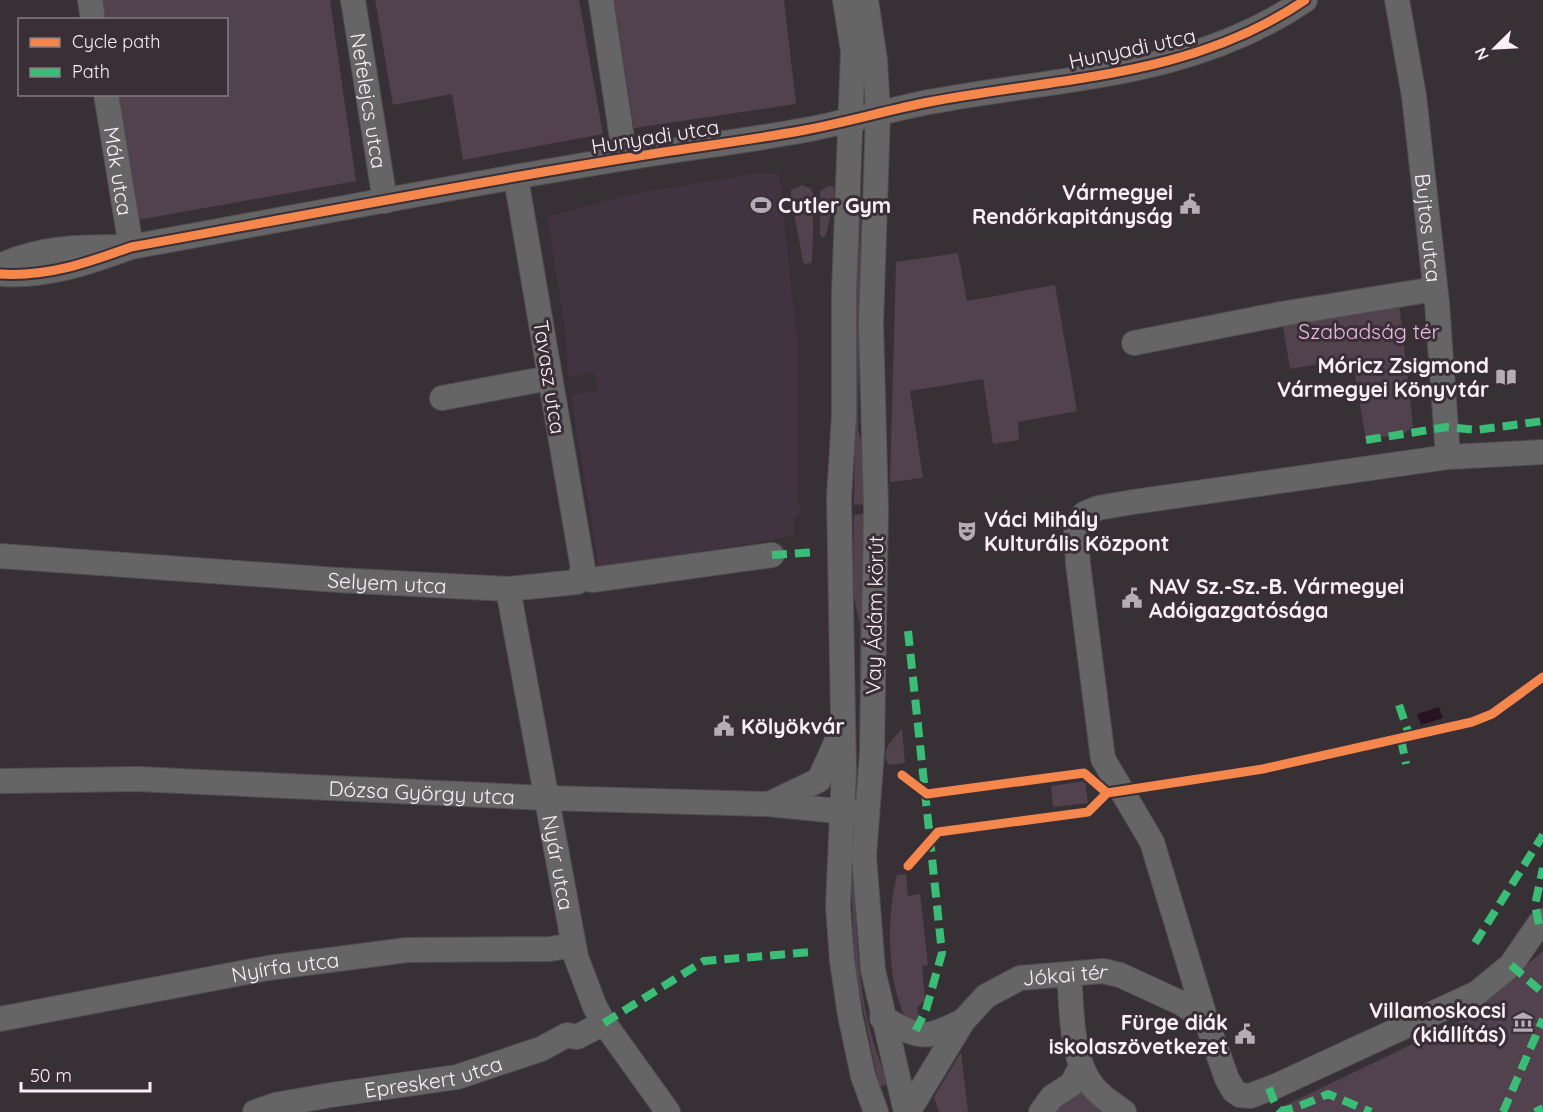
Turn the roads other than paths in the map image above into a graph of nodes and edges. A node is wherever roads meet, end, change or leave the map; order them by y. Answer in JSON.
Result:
{"nodes":[{"id":1,"x":90,"y":0,"type":"edge"},
{"id":2,"x":353,"y":0,"type":"edge"},
{"id":3,"x":600,"y":0,"type":"edge"},
{"id":4,"x":845,"y":0,"type":"edge"},
{"id":5,"x":866,"y":0,"type":"edge"},
{"id":6,"x":1305,"y":0,"type":"edge"},
{"id":7,"x":1395,"y":2,"type":"edge"},
{"id":8,"x":93,"y":18,"type":"edge"},
{"id":9,"x":106,"y":96,"type":"edge"},
{"id":10,"x":878,"y":114,"type":"junction"},
{"id":11,"x":849,"y":120,"type":"junction"},
{"id":12,"x":625,"y":158,"type":"junction"},
{"id":13,"x":516,"y":178,"type":"junction"},
{"id":14,"x":385,"y":201,"type":"junction"},
{"id":15,"x":131,"y":247,"type":"junction"},
{"id":16,"x":0,"y":266,"type":"edge"},
{"id":17,"x":0,"y":274,"type":"edge"},
{"id":18,"x":1435,"y":289,"type":"junction"},
{"id":19,"x":1134,"y":343,"type":"dead end"},
{"id":20,"x":549,"y":378,"type":"junction"},
{"id":21,"x":442,"y":398,"type":"dead end"},
{"id":22,"x":1543,"y":452,"type":"edge"},
{"id":23,"x":1448,"y":457,"type":"junction"},
{"id":24,"x":772,"y":555,"type":"dead end"},
{"id":25,"x":0,"y":556,"type":"edge"},
{"id":26,"x":580,"y":577,"type":"junction"},
{"id":27,"x":508,"y":589,"type":"junction"},
{"id":28,"x":844,"y":723,"type":"junction"},
{"id":29,"x":0,"y":781,"type":"edge"},
{"id":30,"x":547,"y":798,"type":"junction"},
{"id":31,"x":768,"y":804,"type":"junction"},
{"id":32,"x":843,"y":813,"type":"junction"},
{"id":33,"x":868,"y":813,"type":"junction"},
{"id":34,"x":1543,"y":921,"type":"edge"},
{"id":35,"x":573,"y":945,"type":"junction"},
{"id":36,"x":1187,"y":958,"type":"junction"},
{"id":37,"x":1069,"y":974,"type":"junction"},
{"id":38,"x":1155,"y":992,"type":"junction"},
{"id":39,"x":882,"y":1018,"type":"junction"},
{"id":40,"x":0,"y":1019,"type":"edge"},
{"id":41,"x":1206,"y":1020,"type":"junction"},
{"id":42,"x":963,"y":1021,"type":"junction"},
{"id":43,"x":604,"y":1023,"type":"junction"},
{"id":44,"x":1081,"y":1065,"type":"junction"},
{"id":45,"x":1243,"y":1104,"type":"edge"},
{"id":46,"x":255,"y":1112,"type":"edge"},
{"id":47,"x":668,"y":1112,"type":"edge"},
{"id":48,"x":876,"y":1112,"type":"edge"},
{"id":49,"x":907,"y":1112,"type":"edge"},
{"id":50,"x":1041,"y":1112,"type":"edge"},
{"id":51,"x":1124,"y":1112,"type":"edge"}],
"edges":[{"from":1,"to":8,"type":"street"},
{"from":2,"to":14,"type":"street","name":"Nefelejcs utca"},
{"from":3,"to":12,"type":"street"},
{"from":4,"to":11,"type":"street","name":"Vay Ádám körút"},
{"from":5,"to":10,"type":"street","name":"Vay Ádám körút"},
{"from":6,"to":10,"type":"street","name":"Hunyadi utca"},
{"from":7,"to":18,"type":"street","name":"Bujtos utca"},
{"from":9,"to":15,"type":"street","name":"Mák utca"},
{"from":10,"to":11,"type":"street","name":"Hunyadi utca"},
{"from":10,"to":33,"type":"street","name":"Vay Ádám körút"},
{"from":11,"to":12,"type":"street","name":"Hunyadi utca"},
{"from":11,"to":28,"type":"street","name":"Vay Ádám körút"},
{"from":12,"to":13,"type":"street","name":"Hunyadi utca"},
{"from":13,"to":14,"type":"street","name":"Hunyadi utca"},
{"from":13,"to":20,"type":"street","name":"Tavasz utca"},
{"from":14,"to":15,"type":"street","name":"Hunyadi utca"},
{"from":15,"to":16,"type":"street","name":"Hunyadi utca"},
{"from":15,"to":17,"type":"street","name":"Hunyadi utca"},
{"from":18,"to":19,"type":"street"},
{"from":18,"to":23,"type":"street","name":"Bujtos utca"},
{"from":20,"to":21,"type":"street"},
{"from":20,"to":26,"type":"street","name":"Tavasz utca"},
{"from":22,"to":23,"type":"street"},
{"from":23,"to":36,"type":"street"},
{"from":24,"to":26,"type":"street","name":"Selyem utca"},
{"from":25,"to":27,"type":"street","name":"Selyem utca"},
{"from":26,"to":27,"type":"street","name":"Selyem utca"},
{"from":27,"to":30,"type":"street","name":"Nyár utca"},
{"from":28,"to":31,"type":"street"},
{"from":28,"to":32,"type":"street","name":"Vay Ádám körút"},
{"from":29,"to":30,"type":"street","name":"Dózsa György utca"},
{"from":30,"to":31,"type":"street","name":"Dózsa György utca"},
{"from":30,"to":35,"type":"street","name":"Nyár utca"},
{"from":31,"to":32,"type":"street","name":"Dózsa György utca"},
{"from":32,"to":33,"type":"street","name":"Dózsa György utca"},
{"from":32,"to":48,"type":"street","name":"Vay Ádám körút"},
{"from":33,"to":39,"type":"street","name":"Vay Ádám körút"},
{"from":34,"to":45,"type":"street"},
{"from":35,"to":40,"type":"street","name":"Nyírfa utca"},
{"from":35,"to":43,"type":"street","name":"Nyár utca"},
{"from":36,"to":38,"type":"street"},
{"from":36,"to":41,"type":"street"},
{"from":37,"to":38,"type":"street","name":"Jókai tér"},
{"from":37,"to":42,"type":"street","name":"Jókai tér"},
{"from":37,"to":44,"type":"street"},
{"from":38,"to":41,"type":"street","name":"Jókai tér"},
{"from":39,"to":42,"type":"street"},
{"from":39,"to":49,"type":"street","name":"Vay Ádám körút"},
{"from":41,"to":45,"type":"street"},
{"from":42,"to":49,"type":"street","name":"Jókai tér"},
{"from":43,"to":46,"type":"street","name":"Epreskert utca"},
{"from":43,"to":47,"type":"street","name":"Nyár utca"},
{"from":44,"to":50,"type":"street"},
{"from":44,"to":51,"type":"street"}]}
